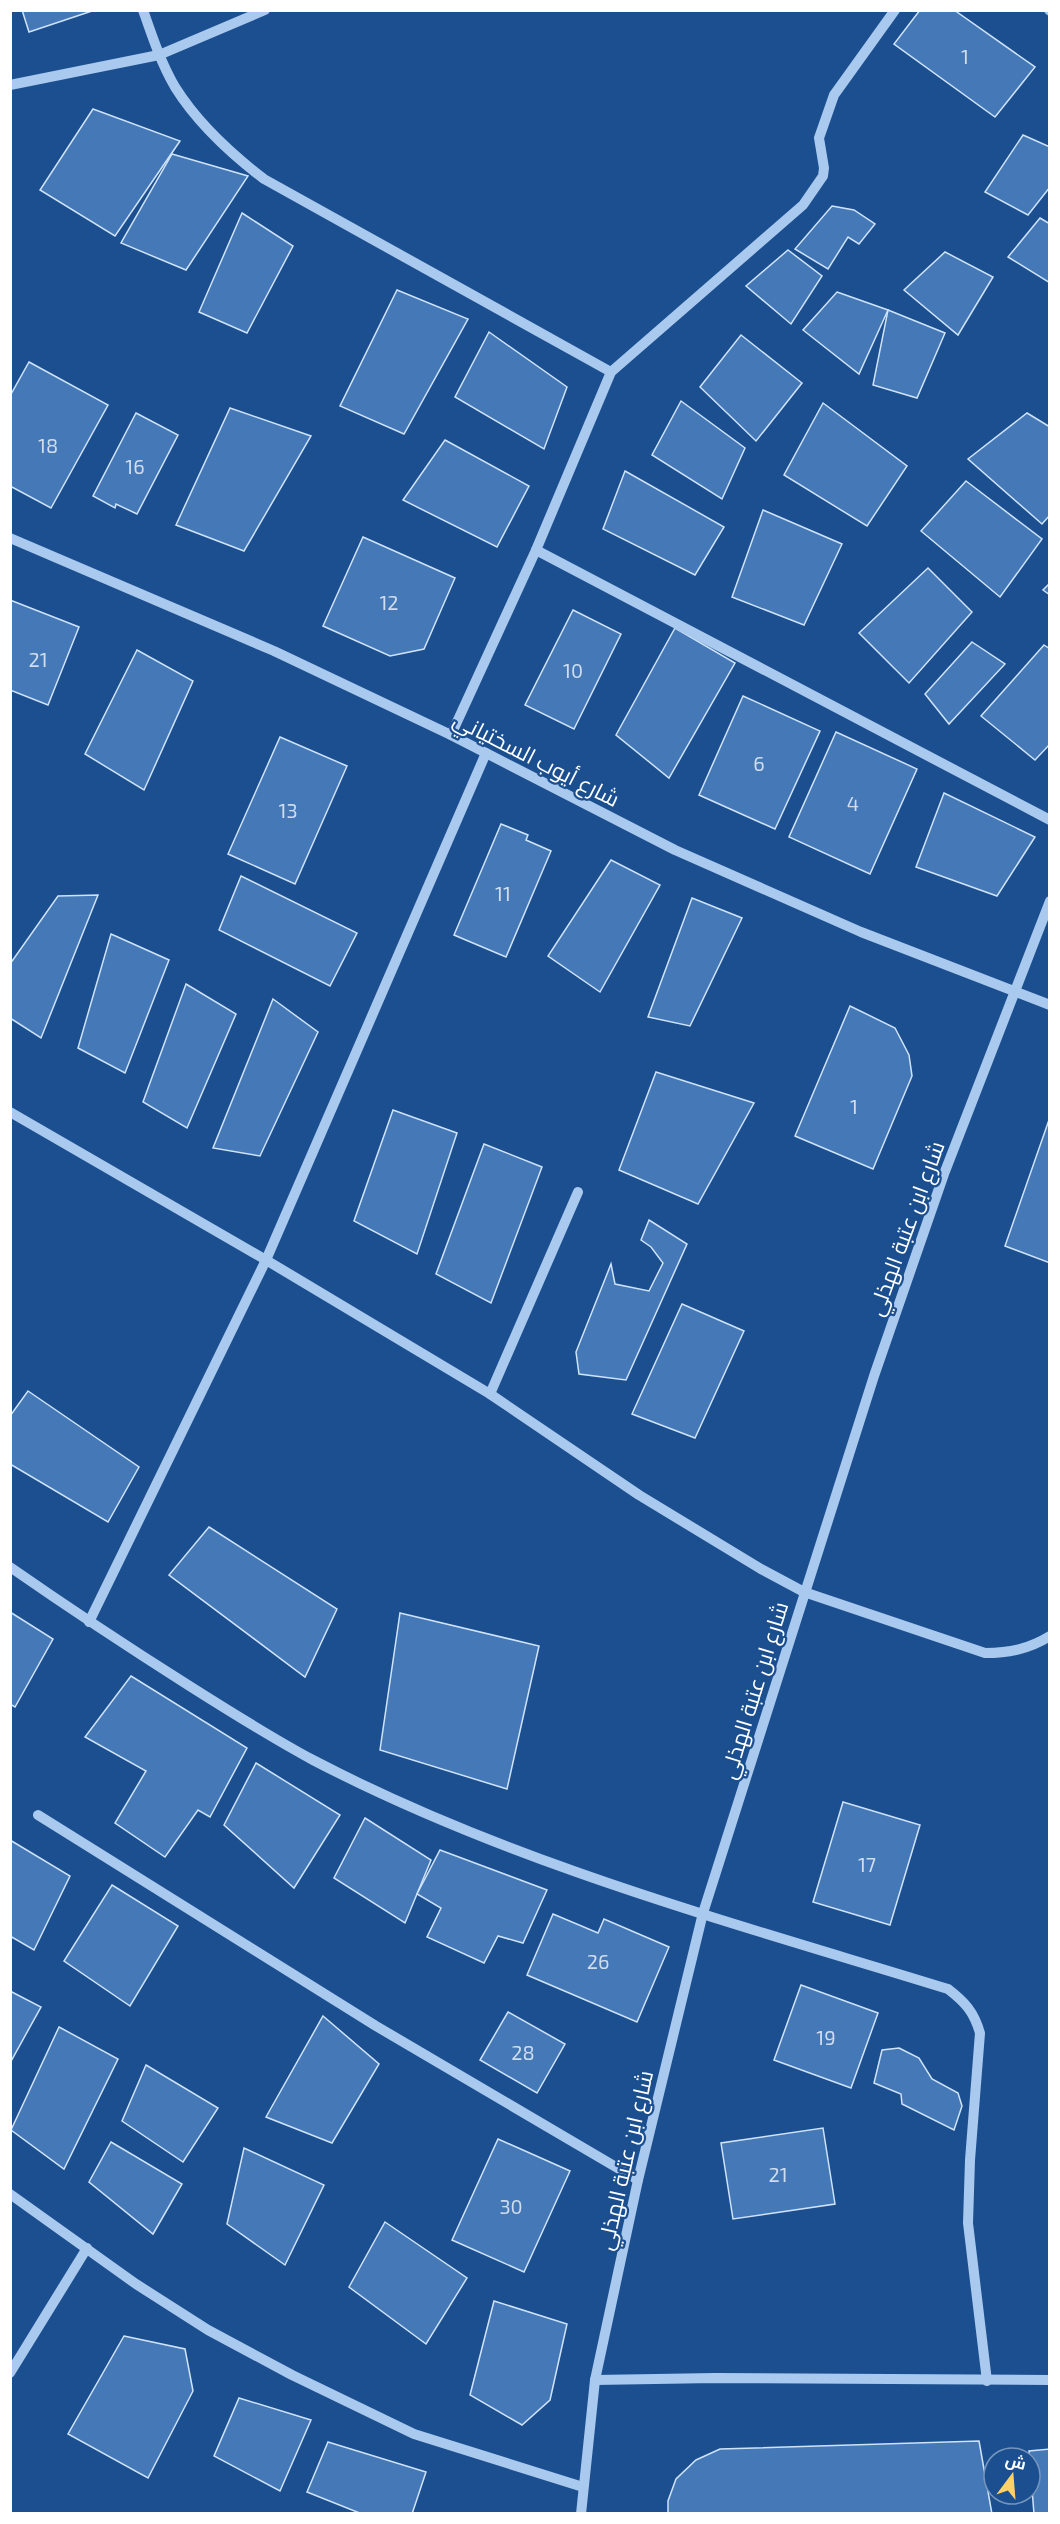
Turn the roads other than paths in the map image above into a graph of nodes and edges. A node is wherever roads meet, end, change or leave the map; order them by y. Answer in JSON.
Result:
{"nodes":[{"id":1,"x":143,"y":10,"type":"edge"},
{"id":2,"x":265,"y":10,"type":"edge"},
{"id":3,"x":895,"y":10,"type":"edge"},
{"id":4,"x":159,"y":55,"type":"junction"},
{"id":5,"x":10,"y":86,"type":"edge"},
{"id":6,"x":611,"y":372,"type":"junction"},
{"id":7,"x":10,"y":538,"type":"edge"},
{"id":8,"x":536,"y":550,"type":"junction"},
{"id":9,"x":451,"y":735,"type":"junction"},
{"id":10,"x":486,"y":753,"type":"junction"},
{"id":11,"x":1050,"y":820,"type":"edge"},
{"id":12,"x":1050,"y":902,"type":"edge"},
{"id":13,"x":1013,"y":992,"type":"junction"},
{"id":14,"x":1050,"y":1005,"type":"edge"},
{"id":15,"x":10,"y":1112,"type":"edge"},
{"id":16,"x":578,"y":1192,"type":"dead end"},
{"id":17,"x":266,"y":1260,"type":"junction"},
{"id":18,"x":490,"y":1394,"type":"junction"},
{"id":19,"x":10,"y":1567,"type":"edge"},
{"id":20,"x":804,"y":1592,"type":"junction"},
{"id":21,"x":89,"y":1622,"type":"junction"},
{"id":22,"x":1050,"y":1636,"type":"edge"},
{"id":23,"x":38,"y":1815,"type":"dead end"},
{"id":24,"x":703,"y":1913,"type":"junction"},
{"id":25,"x":638,"y":2180,"type":"junction"},
{"id":26,"x":10,"y":2194,"type":"edge"},
{"id":27,"x":87,"y":2248,"type":"junction"},
{"id":28,"x":10,"y":2373,"type":"edge"},
{"id":29,"x":595,"y":2380,"type":"junction"},
{"id":30,"x":1050,"y":2380,"type":"edge"},
{"id":31,"x":987,"y":2381,"type":"junction"},
{"id":32,"x":583,"y":2487,"type":"junction"},
{"id":33,"x":581,"y":2514,"type":"edge"}],
"edges":[{"from":1,"to":4,"type":"street"},
{"from":2,"to":4,"type":"street"},
{"from":3,"to":6,"type":"street"},
{"from":4,"to":5,"type":"street"},
{"from":4,"to":6,"type":"street"},
{"from":6,"to":8,"type":"street"},
{"from":7,"to":9,"type":"street","name":"شارع أيوب السختياني"},
{"from":8,"to":9,"type":"street"},
{"from":8,"to":11,"type":"street"},
{"from":9,"to":10,"type":"street","name":"شارع أيوب السختياني"},
{"from":10,"to":13,"type":"street","name":"شارع أيوب السختياني"},
{"from":10,"to":17,"type":"street"},
{"from":12,"to":13,"type":"street","name":"شارع ابن عتبة الهذلي"},
{"from":13,"to":14,"type":"street","name":"شارع أيوب السختياني"},
{"from":13,"to":20,"type":"street","name":"شارع ابن عتبة الهذلي"},
{"from":15,"to":17,"type":"street"},
{"from":16,"to":18,"type":"street"},
{"from":17,"to":18,"type":"street"},
{"from":17,"to":21,"type":"street"},
{"from":18,"to":20,"type":"street"},
{"from":19,"to":21,"type":"street"},
{"from":20,"to":22,"type":"street"},
{"from":20,"to":24,"type":"street","name":"شارع ابن عتبة الهذلي"},
{"from":21,"to":24,"type":"street"},
{"from":23,"to":25,"type":"street"},
{"from":24,"to":25,"type":"street","name":"شارع ابن عتبة الهذلي"},
{"from":24,"to":31,"type":"street"},
{"from":25,"to":29,"type":"street","name":"شارع ابن عتبة الهذلي"},
{"from":26,"to":27,"type":"street"},
{"from":27,"to":28,"type":"street"},
{"from":27,"to":32,"type":"street"},
{"from":29,"to":31,"type":"street"},
{"from":29,"to":32,"type":"street","name":"شارع ابن عتبة الهذلي"},
{"from":30,"to":31,"type":"street"},
{"from":32,"to":33,"type":"street","name":"شارع ابن عتبة الهذلي"}]}
